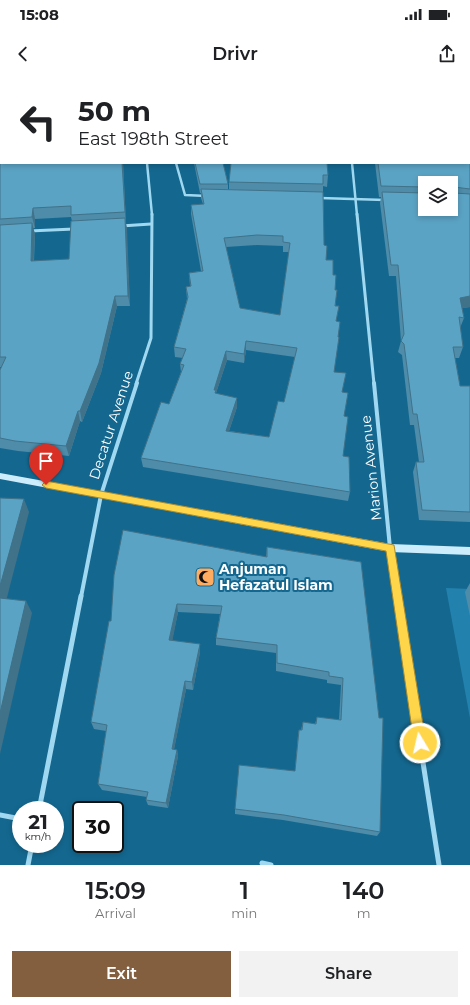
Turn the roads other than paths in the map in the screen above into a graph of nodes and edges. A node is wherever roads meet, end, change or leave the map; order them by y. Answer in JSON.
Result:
{"nodes":[{"id":1,"x":147,"y":164,"type":"edge"},
{"id":2,"x":176,"y":164,"type":"edge"},
{"id":3,"x":352,"y":164,"type":"edge"},
{"id":4,"x":208,"y":196,"type":"edge"},
{"id":5,"x":318,"y":198,"type":"edge"},
{"id":6,"x":355,"y":199,"type":"junction"},
{"id":7,"x":391,"y":200,"type":"edge"},
{"id":8,"x":150,"y":224,"type":"junction"},
{"id":9,"x":114,"y":226,"type":"edge"},
{"id":10,"x":76,"y":229,"type":"edge"},
{"id":11,"x":23,"y":232,"type":"edge"},
{"id":12,"x":0,"y":476,"type":"edge"},
{"id":13,"x":101,"y":495,"type":"junction"},
{"id":14,"x":390,"y":548,"type":"junction"},
{"id":15,"x":470,"y":551,"type":"edge"},
{"id":16,"x":41,"y":801,"type":"edge"},
{"id":17,"x":0,"y":815,"type":"edge"},
{"id":18,"x":12,"y":817,"type":"edge"},
{"id":19,"x":30,"y":853,"type":"edge"},
{"id":20,"x":262,"y":863,"type":"dead end"},
{"id":21,"x":28,"y":865,"type":"edge"},
{"id":22,"x":271,"y":865,"type":"edge"},
{"id":23,"x":439,"y":865,"type":"edge"}],
"edges":[{"from":1,"to":8,"type":"street","name":"Decatur Avenue"},
{"from":2,"to":4,"type":"street"},
{"from":3,"to":6,"type":"street","name":"Marion Avenue"},
{"from":5,"to":6,"type":"street"},
{"from":6,"to":7,"type":"street"},
{"from":6,"to":14,"type":"street","name":"Marion Avenue"},
{"from":8,"to":9,"type":"street"},
{"from":8,"to":13,"type":"street","name":"Decatur Avenue"},
{"from":10,"to":11,"type":"street"},
{"from":12,"to":13,"type":"street"},
{"from":13,"to":14,"type":"street"},
{"from":13,"to":16,"type":"street","name":"Decatur Avenue"},
{"from":14,"to":15,"type":"street"},
{"from":14,"to":23,"type":"street","name":"Marion Avenue"},
{"from":17,"to":18,"type":"street"},
{"from":19,"to":21,"type":"street"},
{"from":20,"to":22,"type":"street"}]}
